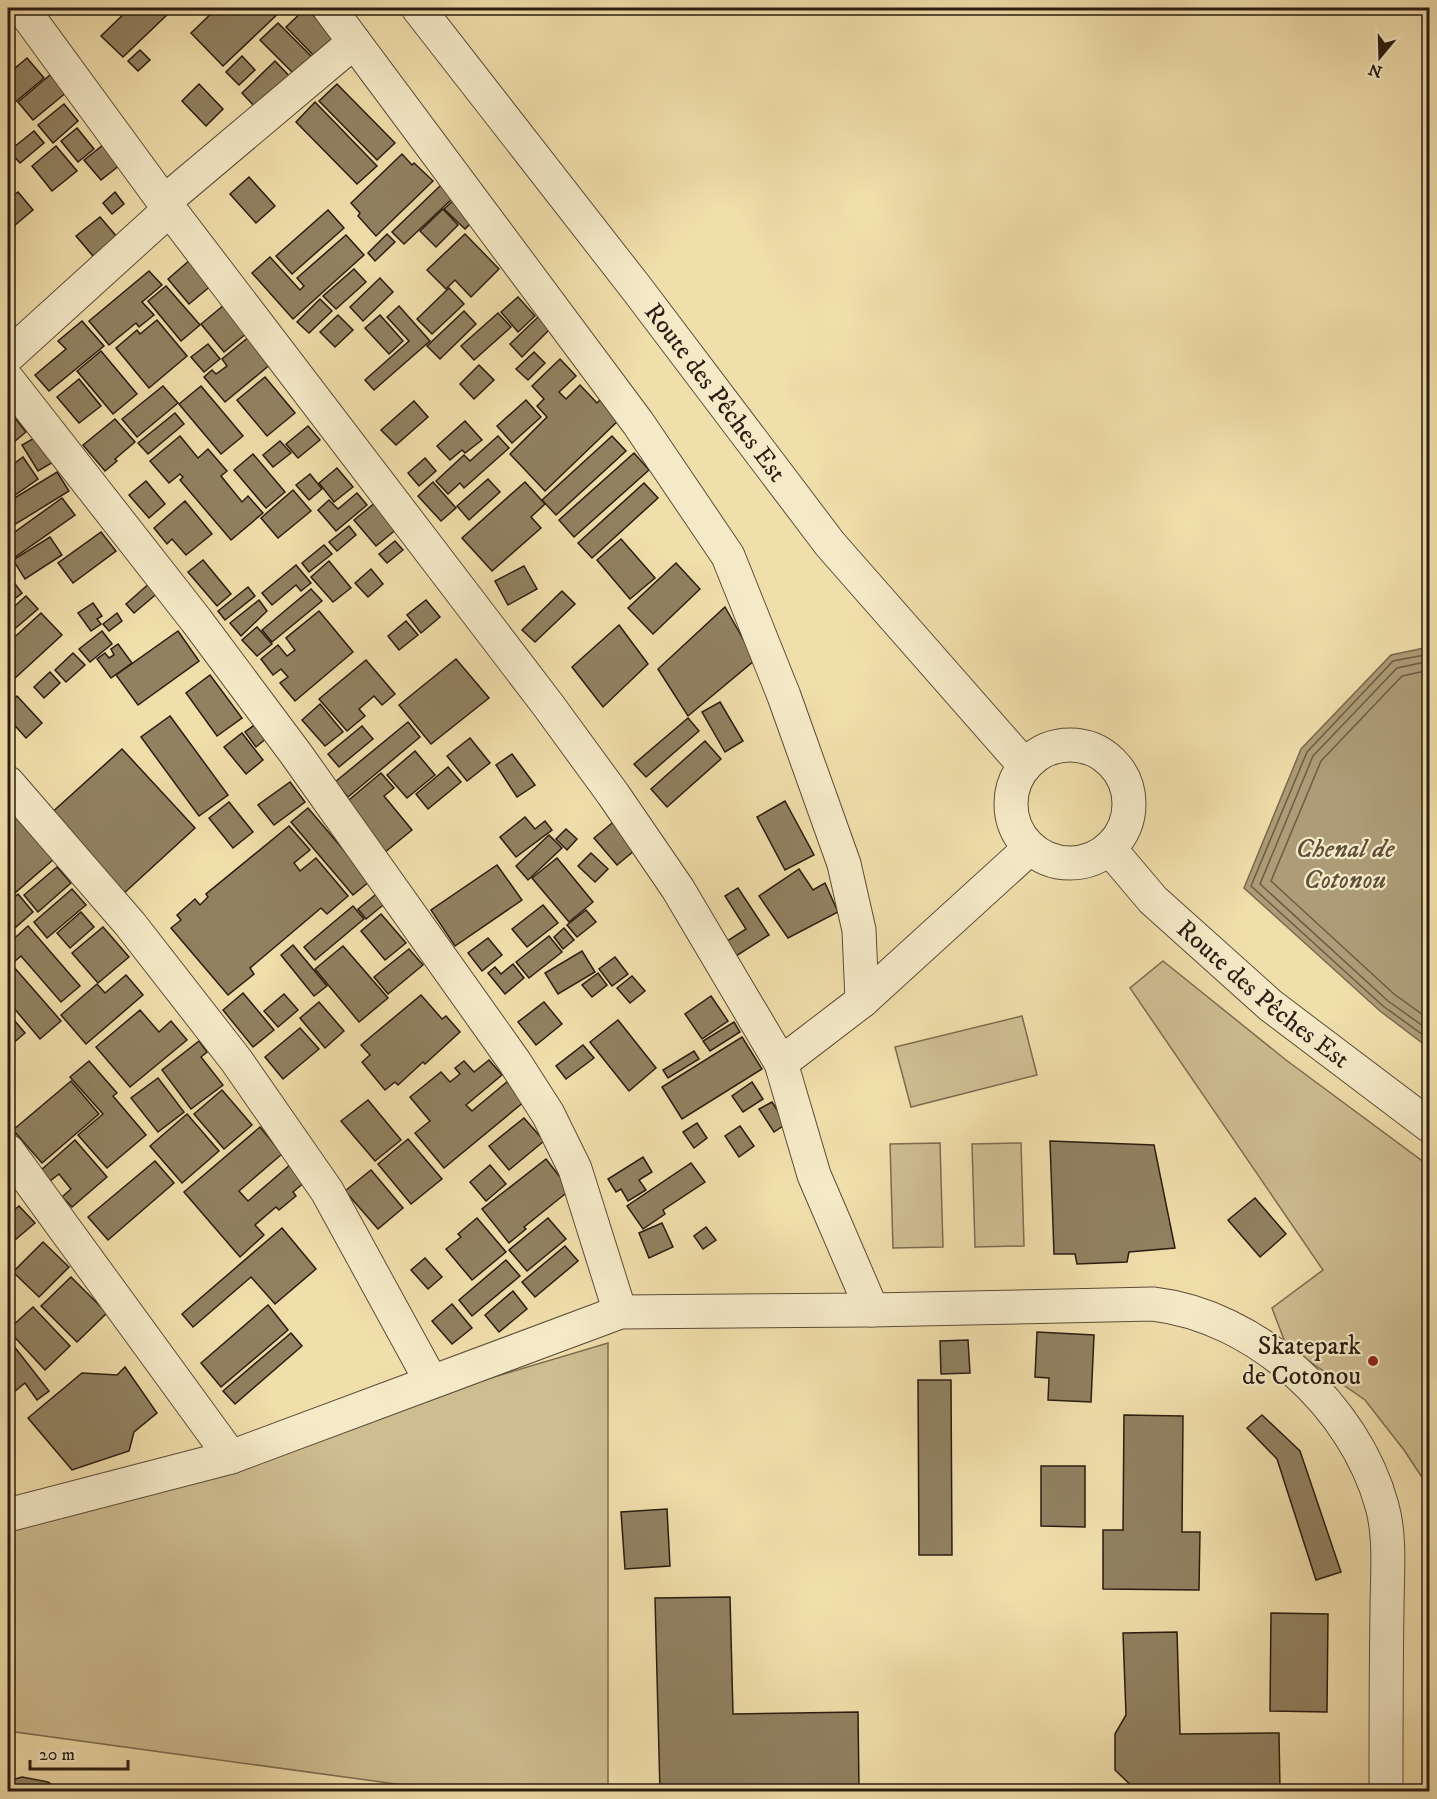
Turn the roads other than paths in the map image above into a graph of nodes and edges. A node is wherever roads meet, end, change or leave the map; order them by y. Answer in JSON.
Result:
{"nodes":[{"id":1,"x":22,"y":8,"type":"edge"},
{"id":2,"x":328,"y":8,"type":"edge"},
{"id":3,"x":418,"y":8,"type":"edge"},
{"id":4,"x":354,"y":42,"type":"junction"},
{"id":5,"x":167,"y":205,"type":"junction"},
{"id":6,"x":8,"y":356,"type":"edge"},
{"id":7,"x":8,"y":380,"type":"edge"},
{"id":8,"x":1025,"y":766,"type":"junction"},
{"id":9,"x":8,"y":783,"type":"edge"},
{"id":10,"x":1030,"y":848,"type":"junction"},
{"id":11,"x":1109,"y":848,"type":"junction"},
{"id":12,"x":862,"y":1001,"type":"junction"},
{"id":13,"x":781,"y":1063,"type":"junction"},
{"id":14,"x":1430,"y":1126,"type":"edge"},
{"id":15,"x":8,"y":1150,"type":"edge"},
{"id":16,"x":872,"y":1311,"type":"junction"},
{"id":17,"x":620,"y":1312,"type":"junction"},
{"id":18,"x":431,"y":1381,"type":"junction"},
{"id":19,"x":231,"y":1457,"type":"junction"},
{"id":20,"x":8,"y":1515,"type":"edge"},
{"id":21,"x":1386,"y":1791,"type":"edge"}],
"edges":[{"from":1,"to":5,"type":"street"},
{"from":2,"to":4,"type":"street"},
{"from":3,"to":8,"type":"street","name":"Route des Pêches Est"},
{"from":4,"to":5,"type":"street"},
{"from":4,"to":12,"type":"street"},
{"from":5,"to":6,"type":"street"},
{"from":5,"to":13,"type":"street"},
{"from":7,"to":17,"type":"street"},
{"from":8,"to":10,"type":"street"},
{"from":8,"to":11,"type":"street"},
{"from":9,"to":18,"type":"street"},
{"from":10,"to":11,"type":"street"},
{"from":10,"to":12,"type":"street"},
{"from":11,"to":14,"type":"street","name":"Route des Pêches Est"},
{"from":12,"to":13,"type":"street"},
{"from":13,"to":16,"type":"street"},
{"from":15,"to":19,"type":"street"},
{"from":16,"to":17,"type":"street"},
{"from":16,"to":21,"type":"street"},
{"from":17,"to":18,"type":"street"},
{"from":18,"to":19,"type":"street"},
{"from":19,"to":20,"type":"street"}]}
